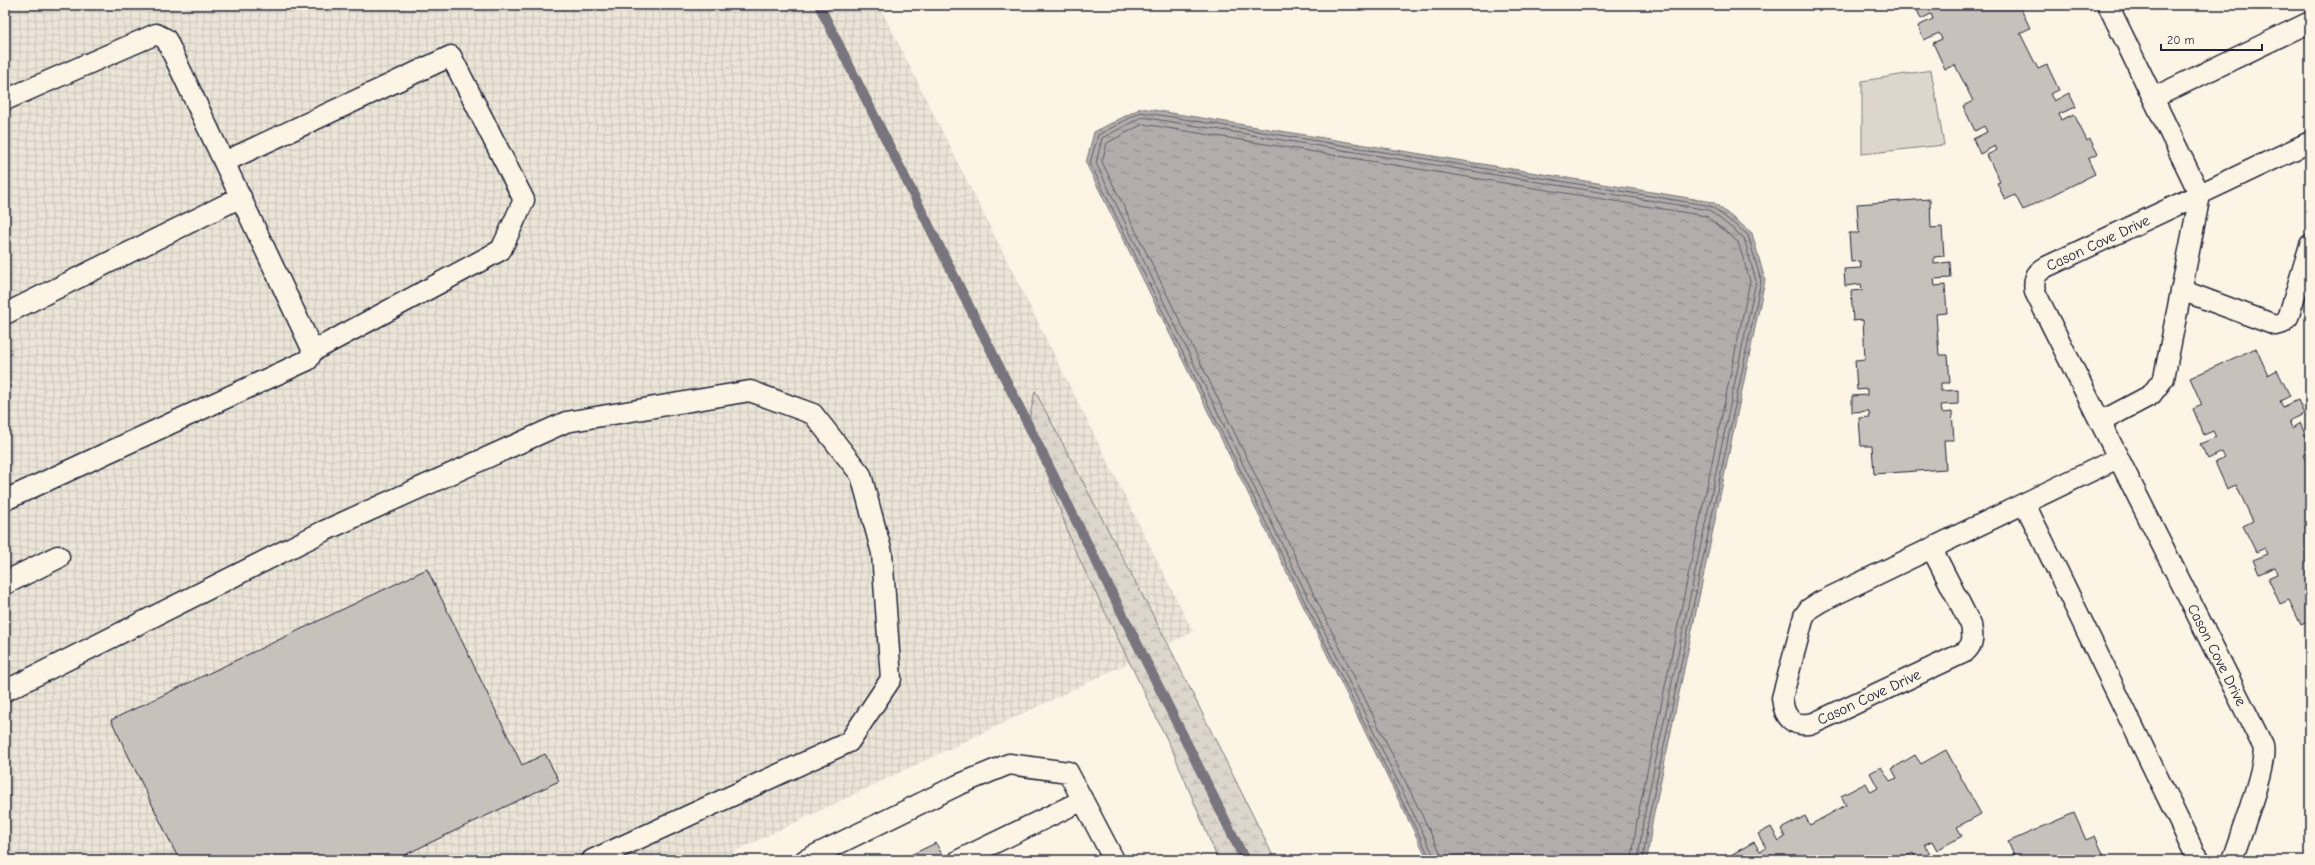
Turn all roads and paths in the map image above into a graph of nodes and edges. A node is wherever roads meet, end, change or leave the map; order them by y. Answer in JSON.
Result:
{"nodes":[{"id":1,"x":2108,"y":5,"type":"edge"},
{"id":2,"x":2310,"y":22,"type":"edge"},
{"id":3,"x":2153,"y":98,"type":"junction"},
{"id":4,"x":5,"y":100,"type":"edge"},
{"id":5,"x":2310,"y":142,"type":"edge"},
{"id":6,"x":224,"y":162,"type":"junction"},
{"id":7,"x":2200,"y":195,"type":"junction"},
{"id":8,"x":241,"y":197,"type":"junction"},
{"id":9,"x":2310,"y":245,"type":"edge"},
{"id":10,"x":2181,"y":290,"type":"junction"},
{"id":11,"x":5,"y":314,"type":"edge"},
{"id":12,"x":314,"y":351,"type":"junction"},
{"id":13,"x":2100,"y":422,"type":"junction"},
{"id":14,"x":2118,"y":458,"type":"junction"},
{"id":15,"x":5,"y":500,"type":"edge"},
{"id":16,"x":2025,"y":504,"type":"junction"},
{"id":17,"x":1932,"y":549,"type":"junction"},
{"id":18,"x":58,"y":557,"type":"dead end"},
{"id":19,"x":5,"y":583,"type":"edge"},
{"id":20,"x":5,"y":691,"type":"edge"},
{"id":21,"x":1083,"y":800,"type":"junction"},
{"id":22,"x":592,"y":860,"type":"edge"},
{"id":23,"x":805,"y":860,"type":"edge"},
{"id":24,"x":959,"y":860,"type":"edge"},
{"id":25,"x":1114,"y":860,"type":"edge"},
{"id":26,"x":2200,"y":860,"type":"edge"},
{"id":27,"x":2232,"y":860,"type":"edge"}],
"edges":[{"from":1,"to":3,"type":"lane"},
{"from":2,"to":3,"type":"lane"},
{"from":3,"to":7,"type":"lane"},
{"from":4,"to":6,"type":"lane"},
{"from":5,"to":7,"type":"lane","name":"Cason Cove Drive"},
{"from":6,"to":8,"type":"lane"},
{"from":6,"to":12,"type":"lane"},
{"from":7,"to":10,"type":"lane"},
{"from":7,"to":13,"type":"lane","name":"Cason Cove Drive"},
{"from":8,"to":11,"type":"lane"},
{"from":8,"to":12,"type":"lane"},
{"from":9,"to":10,"type":"lane"},
{"from":10,"to":13,"type":"lane"},
{"from":12,"to":15,"type":"lane"},
{"from":13,"to":14,"type":"lane","name":"Cason Cove Drive"},
{"from":14,"to":16,"type":"lane","name":"Cason Cove Drive"},
{"from":14,"to":27,"type":"lane","name":"Cason Cove Drive"},
{"from":16,"to":17,"type":"lane","name":"Cason Cove Drive"},
{"from":16,"to":26,"type":"lane"},
{"from":17,"to":17,"type":"lane","name":"Cason Cove Drive"},
{"from":18,"to":19,"type":"street"},
{"from":20,"to":22,"type":"lane"},
{"from":21,"to":23,"type":"lane"},
{"from":21,"to":24,"type":"lane"},
{"from":21,"to":25,"type":"lane"}]}
